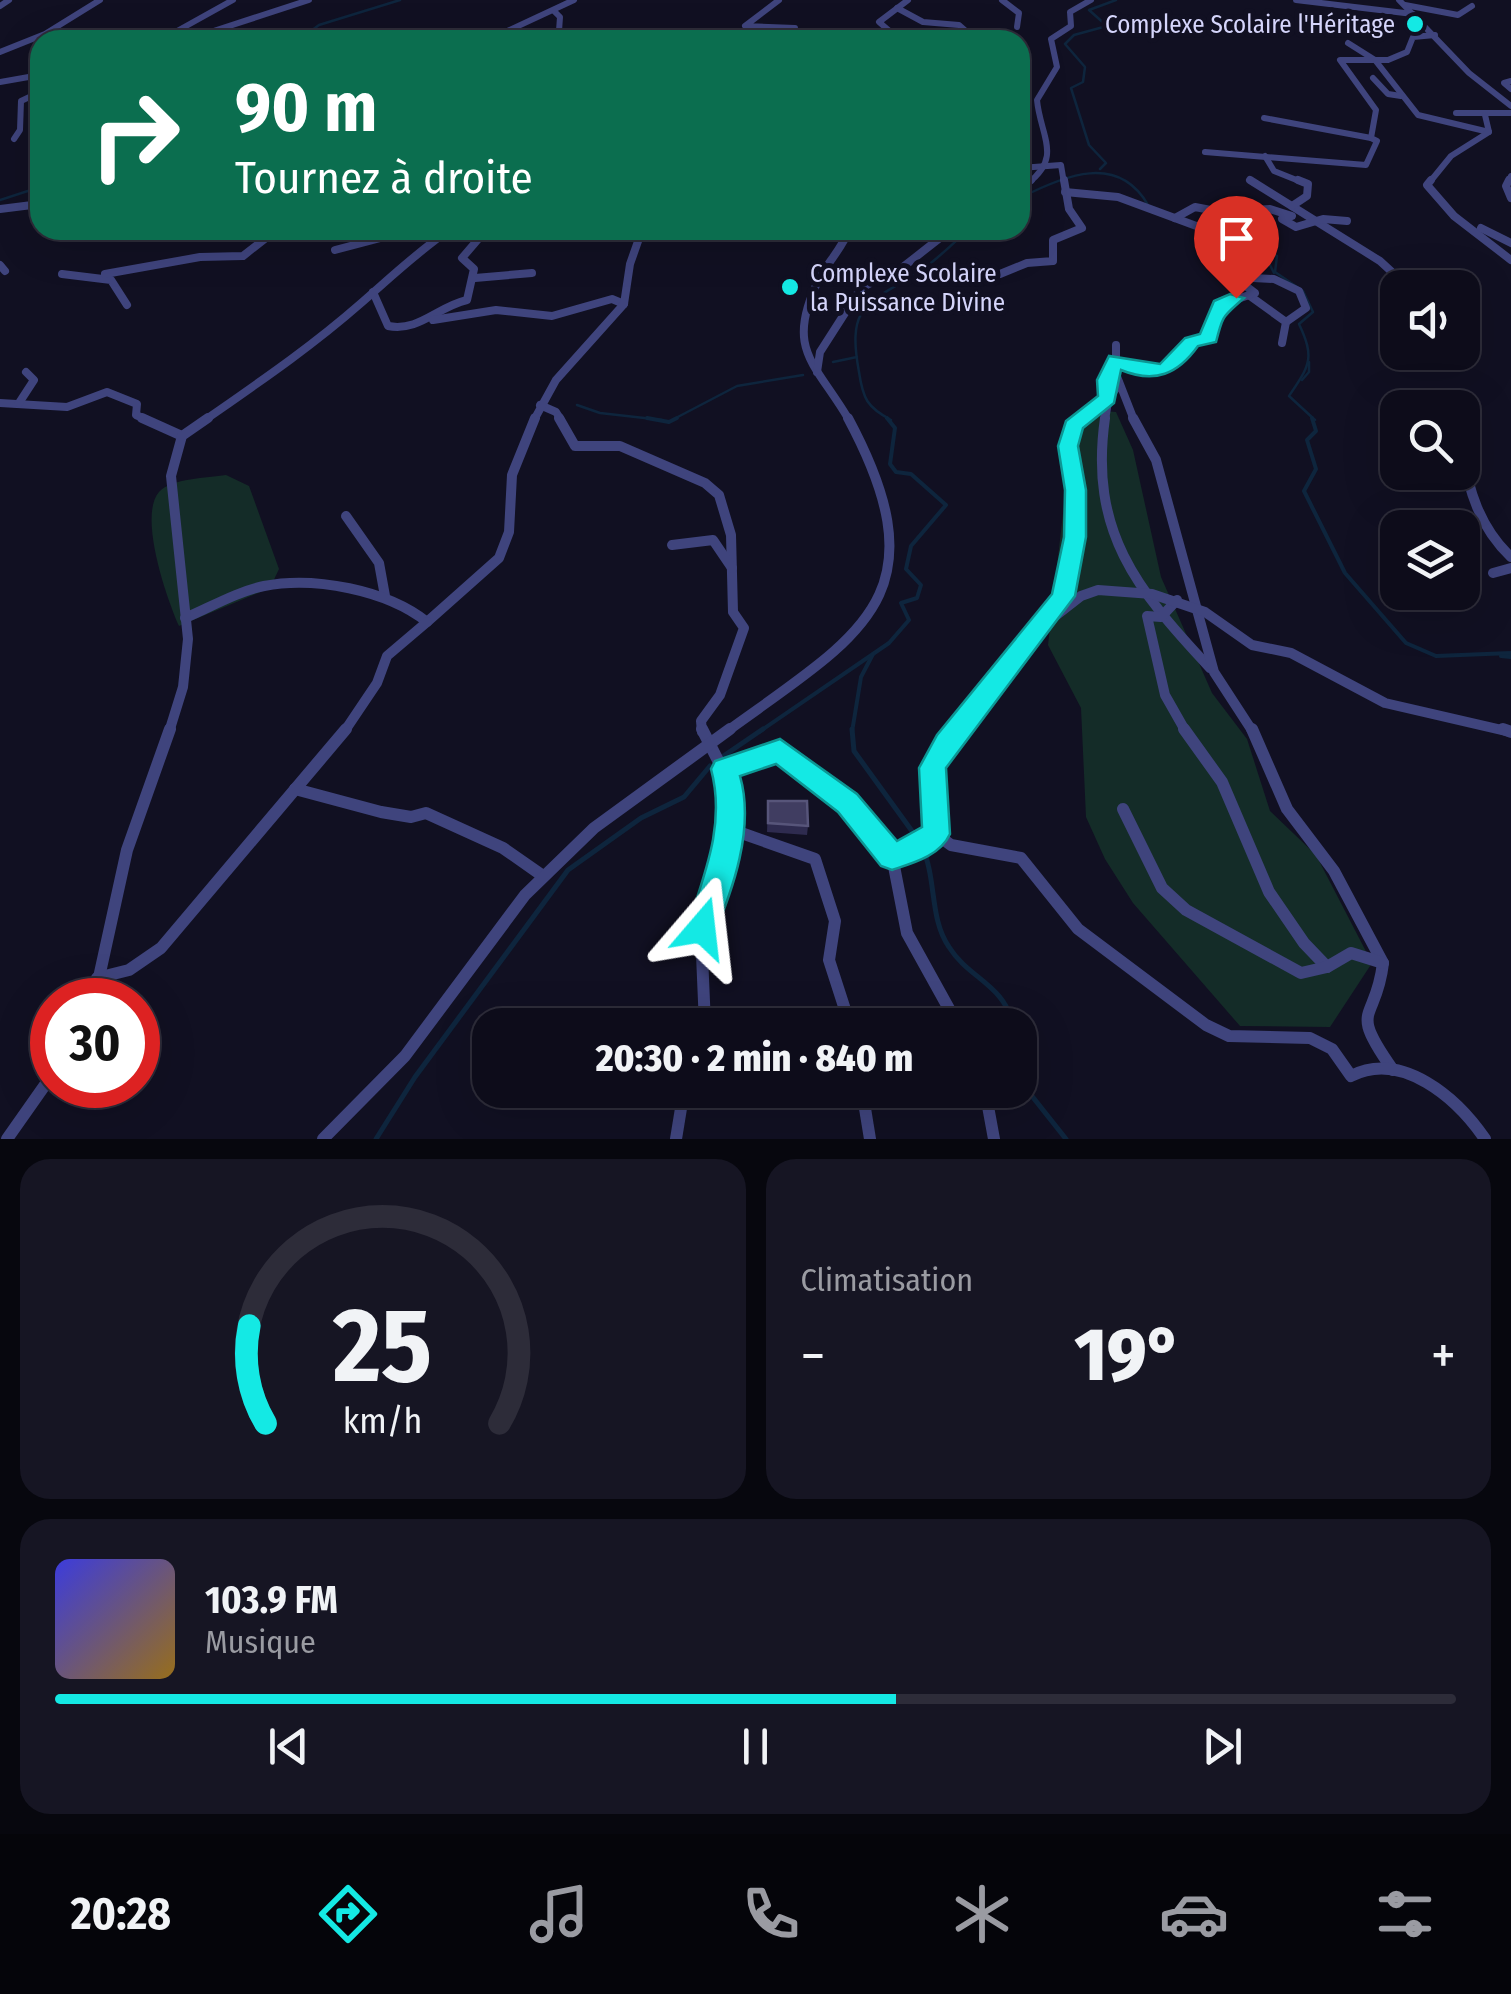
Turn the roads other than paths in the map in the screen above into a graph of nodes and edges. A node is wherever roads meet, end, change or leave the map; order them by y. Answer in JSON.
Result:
{"nodes":[{"id":1,"x":10,"y":0,"type":"edge"},
{"id":2,"x":100,"y":0,"type":"edge"},
{"id":3,"x":233,"y":0,"type":"edge"},
{"id":4,"x":309,"y":0,"type":"edge"},
{"id":5,"x":574,"y":0,"type":"edge"},
{"id":6,"x":779,"y":0,"type":"edge"},
{"id":7,"x":908,"y":0,"type":"edge"},
{"id":8,"x":1002,"y":0,"type":"edge"},
{"id":9,"x":1091,"y":0,"type":"edge"},
{"id":10,"x":1296,"y":0,"type":"edge"},
{"id":11,"x":1401,"y":2,"type":"edge"},
{"id":12,"x":0,"y":6,"type":"edge"},
{"id":13,"x":1472,"y":6,"type":"dead end"},
{"id":14,"x":897,"y":8,"type":"junction"},
{"id":15,"x":555,"y":12,"type":"junction"},
{"id":16,"x":1413,"y":14,"type":"junction"},
{"id":17,"x":1017,"y":26,"type":"dead end"},
{"id":18,"x":51,"y":30,"type":"edge"},
{"id":19,"x":179,"y":30,"type":"edge"},
{"id":20,"x":217,"y":30,"type":"edge"},
{"id":21,"x":512,"y":30,"type":"edge"},
{"id":22,"x":559,"y":30,"type":"edge"},
{"id":23,"x":794,"y":30,"type":"edge"},
{"id":24,"x":889,"y":30,"type":"edge"},
{"id":25,"x":964,"y":30,"type":"edge"},
{"id":26,"x":1434,"y":35,"type":"junction"},
{"id":27,"x":30,"y":40,"type":"edge"},
{"id":28,"x":1348,"y":42,"type":"dead end"},
{"id":29,"x":0,"y":49,"type":"edge"},
{"id":30,"x":1375,"y":60,"type":"junction"},
{"id":31,"x":30,"y":77,"type":"edge"},
{"id":32,"x":1372,"y":78,"type":"dead end"},
{"id":33,"x":1511,"y":81,"type":"edge"},
{"id":34,"x":0,"y":82,"type":"edge"},
{"id":35,"x":1511,"y":90,"type":"edge"},
{"id":36,"x":1492,"y":92,"type":"junction"},
{"id":37,"x":1401,"y":96,"type":"junction"},
{"id":38,"x":30,"y":97,"type":"edge"},
{"id":39,"x":1511,"y":109,"type":"edge"},
{"id":40,"x":1456,"y":113,"type":"dead end"},
{"id":41,"x":1485,"y":115,"type":"junction"},
{"id":42,"x":1264,"y":118,"type":"dead end"},
{"id":43,"x":1489,"y":132,"type":"junction"},
{"id":44,"x":1370,"y":138,"type":"junction"},
{"id":45,"x":14,"y":139,"type":"dead end"},
{"id":46,"x":1205,"y":152,"type":"dead end"},
{"id":47,"x":1265,"y":156,"type":"junction"},
{"id":48,"x":1044,"y":166,"type":"junction"},
{"id":49,"x":1030,"y":167,"type":"edge"},
{"id":50,"x":1511,"y":176,"type":"edge"},
{"id":51,"x":1030,"y":179,"type":"edge"},
{"id":52,"x":1250,"y":180,"type":"dead end"},
{"id":53,"x":1066,"y":192,"type":"junction"},
{"id":54,"x":1511,"y":198,"type":"edge"},
{"id":55,"x":30,"y":205,"type":"edge"},
{"id":56,"x":1295,"y":206,"type":"junction"},
{"id":57,"x":0,"y":209,"type":"edge"},
{"id":58,"x":1282,"y":210,"type":"junction"},
{"id":59,"x":1216,"y":216,"type":"junction"},
{"id":60,"x":1454,"y":216,"type":"junction"},
{"id":61,"x":1175,"y":218,"type":"junction"},
{"id":62,"x":1316,"y":221,"type":"junction"},
{"id":63,"x":1347,"y":221,"type":"dead end"},
{"id":64,"x":264,"y":240,"type":"edge"},
{"id":65,"x":373,"y":240,"type":"edge"},
{"id":66,"x":435,"y":240,"type":"edge"},
{"id":67,"x":477,"y":240,"type":"edge"},
{"id":68,"x":640,"y":240,"type":"edge"},
{"id":69,"x":843,"y":240,"type":"edge"},
{"id":70,"x":937,"y":240,"type":"edge"},
{"id":71,"x":1511,"y":243,"type":"edge"},
{"id":72,"x":335,"y":250,"type":"dead end"},
{"id":73,"x":1511,"y":260,"type":"edge"},
{"id":74,"x":1391,"y":270,"type":"edge"},
{"id":75,"x":532,"y":273,"type":"dead end"},
{"id":76,"x":62,"y":274,"type":"dead end"},
{"id":77,"x":105,"y":274,"type":"junction"},
{"id":78,"x":1000,"y":274,"type":"dead end"},
{"id":79,"x":475,"y":278,"type":"junction"},
{"id":80,"x":373,"y":292,"type":"junction"},
{"id":81,"x":1250,"y":296,"type":"junction"},
{"id":82,"x":624,"y":304,"type":"junction"},
{"id":83,"x":127,"y":305,"type":"dead end"},
{"id":84,"x":428,"y":322,"type":"junction"},
{"id":85,"x":1286,"y":322,"type":"junction"},
{"id":86,"x":1282,"y":342,"type":"dead end"},
{"id":87,"x":1116,"y":345,"type":"dead end"},
{"id":88,"x":1115,"y":360,"type":"junction"},
{"id":89,"x":26,"y":372,"type":"dead end"},
{"id":90,"x":817,"y":372,"type":"junction"},
{"id":91,"x":1119,"y":384,"type":"junction"},
{"id":92,"x":1108,"y":398,"type":"junction"},
{"id":93,"x":0,"y":403,"type":"edge"},
{"id":94,"x":19,"y":404,"type":"junction"},
{"id":95,"x":540,"y":405,"type":"junction"},
{"id":96,"x":182,"y":436,"type":"junction"},
{"id":97,"x":1470,"y":490,"type":"edge"},
{"id":98,"x":346,"y":516,"type":"dead end"},
{"id":99,"x":672,"y":545,"type":"dead end"},
{"id":100,"x":1511,"y":557,"type":"edge"},
{"id":101,"x":1511,"y":568,"type":"edge"},
{"id":102,"x":735,"y":573,"type":"junction"},
{"id":103,"x":1493,"y":574,"type":"dead end"},
{"id":104,"x":1146,"y":593,"type":"junction"},
{"id":105,"x":385,"y":596,"type":"junction"},
{"id":106,"x":1176,"y":600,"type":"junction"},
{"id":107,"x":1195,"y":607,"type":"junction"},
{"id":108,"x":1161,"y":617,"type":"junction"},
{"id":109,"x":185,"y":618,"type":"junction"},
{"id":110,"x":426,"y":622,"type":"junction"},
{"id":111,"x":1043,"y":626,"type":"junction"},
{"id":112,"x":1214,"y":672,"type":"junction"},
{"id":113,"x":1511,"y":732,"type":"edge"},
{"id":114,"x":706,"y":748,"type":"junction"},
{"id":115,"x":724,"y":769,"type":"junction"},
{"id":116,"x":295,"y":790,"type":"junction"},
{"id":117,"x":1123,"y":809,"type":"dead end"},
{"id":118,"x":730,"y":829,"type":"junction"},
{"id":119,"x":934,"y":836,"type":"junction"},
{"id":120,"x":892,"y":856,"type":"junction"},
{"id":121,"x":543,"y":876,"type":"junction"},
{"id":122,"x":1383,"y":963,"type":"junction"},
{"id":123,"x":1327,"y":966,"type":"junction"},
{"id":124,"x":97,"y":978,"type":"joint"},
{"id":125,"x":704,"y":1008,"type":"edge"},
{"id":126,"x":845,"y":1008,"type":"edge"},
{"id":127,"x":949,"y":1008,"type":"edge"},
{"id":128,"x":1393,"y":1070,"type":"junction"},
{"id":129,"x":30,"y":1106,"type":"edge"},
{"id":130,"x":681,"y":1108,"type":"edge"},
{"id":131,"x":865,"y":1108,"type":"edge"},
{"id":132,"x":988,"y":1108,"type":"edge"},
{"id":133,"x":1485,"y":1137,"type":"edge"},
{"id":134,"x":7,"y":1139,"type":"edge"},
{"id":135,"x":323,"y":1139,"type":"edge"},
{"id":136,"x":676,"y":1139,"type":"edge"},
{"id":137,"x":870,"y":1139,"type":"edge"},
{"id":138,"x":994,"y":1139,"type":"edge"}],
"edges":[{"from":1,"to":12,"type":"street"},
{"from":2,"to":18,"type":"street"},
{"from":3,"to":19,"type":"street"},
{"from":4,"to":20,"type":"street"},
{"from":5,"to":15,"type":"street"},
{"from":6,"to":23,"type":"street"},
{"from":7,"to":14,"type":"street"},
{"from":8,"to":17,"type":"street"},
{"from":9,"to":48,"type":"street"},
{"from":10,"to":16,"type":"street"},
{"from":11,"to":13,"type":"street"},
{"from":11,"to":16,"type":"street"},
{"from":14,"to":24,"type":"street"},
{"from":14,"to":25,"type":"street"},
{"from":15,"to":21,"type":"street"},
{"from":15,"to":22,"type":"street"},
{"from":16,"to":26,"type":"street"},
{"from":26,"to":30,"type":"street"},
{"from":26,"to":36,"type":"street"},
{"from":27,"to":29,"type":"street"},
{"from":28,"to":30,"type":"street"},
{"from":30,"to":37,"type":"street"},
{"from":30,"to":44,"type":"street"},
{"from":31,"to":34,"type":"street"},
{"from":32,"to":37,"type":"street"},
{"from":33,"to":35,"type":"street"},
{"from":35,"to":36,"type":"street"},
{"from":36,"to":39,"type":"street"},
{"from":37,"to":43,"type":"street"},
{"from":38,"to":45,"type":"street"},
{"from":39,"to":41,"type":"street"},
{"from":40,"to":41,"type":"street"},
{"from":41,"to":43,"type":"street"},
{"from":42,"to":44,"type":"street"},
{"from":43,"to":60,"type":"street"},
{"from":44,"to":47,"type":"street"},
{"from":46,"to":47,"type":"street"},
{"from":47,"to":56,"type":"street"},
{"from":48,"to":49,"type":"street"},
{"from":48,"to":51,"type":"street"},
{"from":48,"to":53,"type":"street"},
{"from":50,"to":54,"type":"street"},
{"from":52,"to":56,"type":"street"},
{"from":53,"to":61,"type":"street"},
{"from":53,"to":78,"type":"street"},
{"from":55,"to":57,"type":"street"},
{"from":56,"to":58,"type":"street"},
{"from":56,"to":62,"type":"street"},
{"from":58,"to":59,"type":"street"},
{"from":58,"to":62,"type":"street"},
{"from":59,"to":61,"type":"street"},
{"from":59,"to":61,"type":"street"},
{"from":60,"to":71,"type":"street"},
{"from":60,"to":73,"type":"street"},
{"from":62,"to":63,"type":"street"},
{"from":62,"to":74,"type":"street"},
{"from":64,"to":77,"type":"street"},
{"from":65,"to":72,"type":"street"},
{"from":66,"to":80,"type":"street"},
{"from":67,"to":79,"type":"street"},
{"from":68,"to":82,"type":"street"},
{"from":69,"to":90,"type":"street"},
{"from":70,"to":90,"type":"street"},
{"from":75,"to":79,"type":"street"},
{"from":76,"to":77,"type":"street"},
{"from":77,"to":83,"type":"street"},
{"from":79,"to":84,"type":"street"},
{"from":80,"to":84,"type":"street"},
{"from":80,"to":96,"type":"street"},
{"from":81,"to":85,"type":"street"},
{"from":81,"to":85,"type":"street"},
{"from":81,"to":88,"type":"street"},
{"from":82,"to":84,"type":"street"},
{"from":82,"to":95,"type":"street"},
{"from":85,"to":86,"type":"street"},
{"from":87,"to":88,"type":"street"},
{"from":88,"to":91,"type":"street"},
{"from":88,"to":92,"type":"street"},
{"from":89,"to":94,"type":"street"},
{"from":90,"to":114,"type":"street"},
{"from":91,"to":92,"type":"street"},
{"from":91,"to":107,"type":"street"},
{"from":92,"to":104,"type":"street"},
{"from":92,"to":111,"type":"street"},
{"from":93,"to":94,"type":"street"},
{"from":94,"to":96,"type":"street"},
{"from":95,"to":102,"type":"street"},
{"from":95,"to":110,"type":"street"},
{"from":96,"to":109,"type":"street"},
{"from":97,"to":100,"type":"street"},
{"from":98,"to":105,"type":"street"},
{"from":99,"to":102,"type":"street"},
{"from":101,"to":103,"type":"street"},
{"from":102,"to":114,"type":"street"},
{"from":104,"to":106,"type":"street"},
{"from":104,"to":108,"type":"street"},
{"from":104,"to":111,"type":"street"},
{"from":105,"to":109,"type":"street"},
{"from":105,"to":110,"type":"street"},
{"from":106,"to":107,"type":"street"},
{"from":106,"to":108,"type":"street"},
{"from":107,"to":112,"type":"street"},
{"from":107,"to":113,"type":"street"},
{"from":108,"to":112,"type":"street"},
{"from":108,"to":123,"type":"street"},
{"from":109,"to":124,"type":"street"},
{"from":110,"to":116,"type":"street"},
{"from":111,"to":119,"type":"street"},
{"from":112,"to":122,"type":"street"},
{"from":114,"to":115,"type":"street"},
{"from":114,"to":121,"type":"street"},
{"from":115,"to":118,"type":"street"},
{"from":115,"to":120,"type":"street"},
{"from":116,"to":121,"type":"street"},
{"from":116,"to":124,"type":"street"},
{"from":117,"to":123,"type":"street"},
{"from":118,"to":125,"type":"street"},
{"from":118,"to":126,"type":"street"},
{"from":119,"to":120,"type":"street"},
{"from":119,"to":128,"type":"street"},
{"from":120,"to":127,"type":"street"},
{"from":121,"to":135,"type":"street"},
{"from":122,"to":123,"type":"street"},
{"from":122,"to":128,"type":"street"},
{"from":128,"to":133,"type":"street"},
{"from":129,"to":134,"type":"street"},
{"from":130,"to":136,"type":"street"},
{"from":131,"to":137,"type":"street"},
{"from":132,"to":138,"type":"street"}]}
